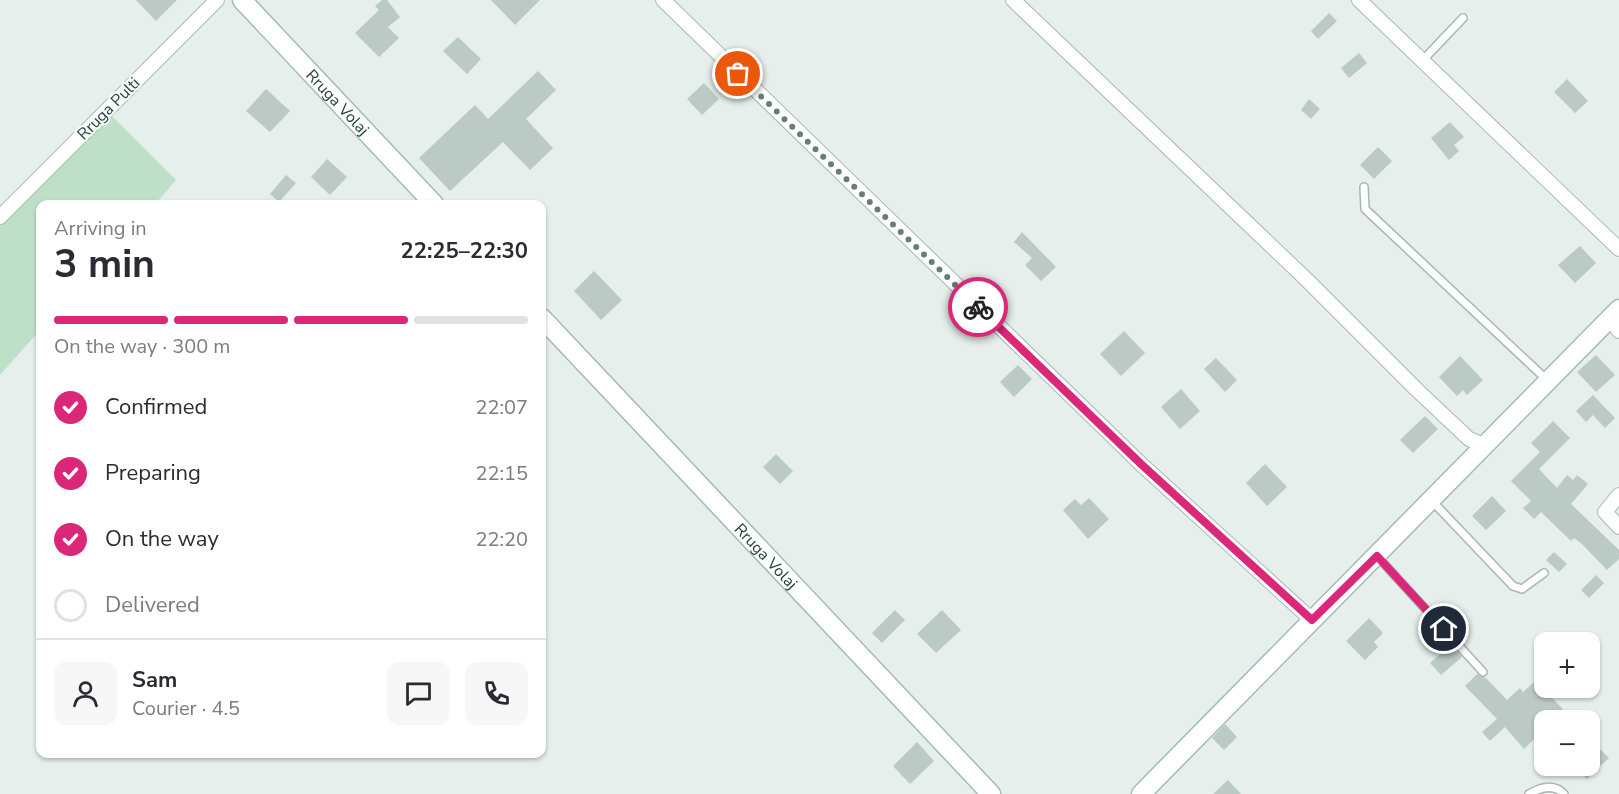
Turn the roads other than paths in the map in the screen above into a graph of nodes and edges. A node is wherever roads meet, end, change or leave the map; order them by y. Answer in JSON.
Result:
{"nodes":[{"id":1,"x":217,"y":0,"type":"edge"},
{"id":2,"x":242,"y":0,"type":"edge"},
{"id":3,"x":663,"y":0,"type":"edge"},
{"id":4,"x":1013,"y":0,"type":"edge"},
{"id":5,"x":1359,"y":0,"type":"edge"},
{"id":6,"x":1463,"y":18,"type":"dead end"},
{"id":7,"x":1422,"y":61,"type":"junction"},
{"id":8,"x":1364,"y":188,"type":"dead end"},
{"id":9,"x":430,"y":200,"type":"edge"},
{"id":10,"x":0,"y":217,"type":"edge"},
{"id":11,"x":1619,"y":249,"type":"edge"},
{"id":12,"x":1616,"y":319,"type":"edge"},
{"id":13,"x":546,"y":322,"type":"edge"},
{"id":14,"x":1548,"y":382,"type":"junction"},
{"id":15,"x":1484,"y":445,"type":"junction"},
{"id":16,"x":1619,"y":495,"type":"edge"},
{"id":17,"x":1430,"y":499,"type":"junction"},
{"id":18,"x":1619,"y":527,"type":"edge"},
{"id":19,"x":1377,"y":556,"type":"junction"},
{"id":20,"x":1545,"y":573,"type":"dead end"},
{"id":21,"x":1312,"y":620,"type":"junction"},
{"id":22,"x":1483,"y":672,"type":"dead end"},
{"id":23,"x":991,"y":794,"type":"edge"},
{"id":24,"x":1141,"y":794,"type":"edge"},
{"id":25,"x":1529,"y":794,"type":"edge"},
{"id":26,"x":1564,"y":794,"type":"edge"}],
"edges":[{"from":1,"to":10,"type":"street","name":"Rruga Pulti"},
{"from":2,"to":9,"type":"street","name":"Rruga Volaj"},
{"from":3,"to":21,"type":"street"},
{"from":4,"to":15,"type":"street"},
{"from":5,"to":7,"type":"street"},
{"from":6,"to":7,"type":"lane"},
{"from":7,"to":11,"type":"street"},
{"from":8,"to":14,"type":"lane"},
{"from":12,"to":14,"type":"street"},
{"from":13,"to":23,"type":"street","name":"Rruga Volaj"},
{"from":14,"to":15,"type":"street"},
{"from":15,"to":17,"type":"street"},
{"from":16,"to":18,"type":"street"},
{"from":17,"to":19,"type":"street"},
{"from":17,"to":20,"type":"lane"},
{"from":19,"to":21,"type":"street"},
{"from":19,"to":22,"type":"lane"},
{"from":21,"to":24,"type":"street"},
{"from":25,"to":26,"type":"lane"}]}
